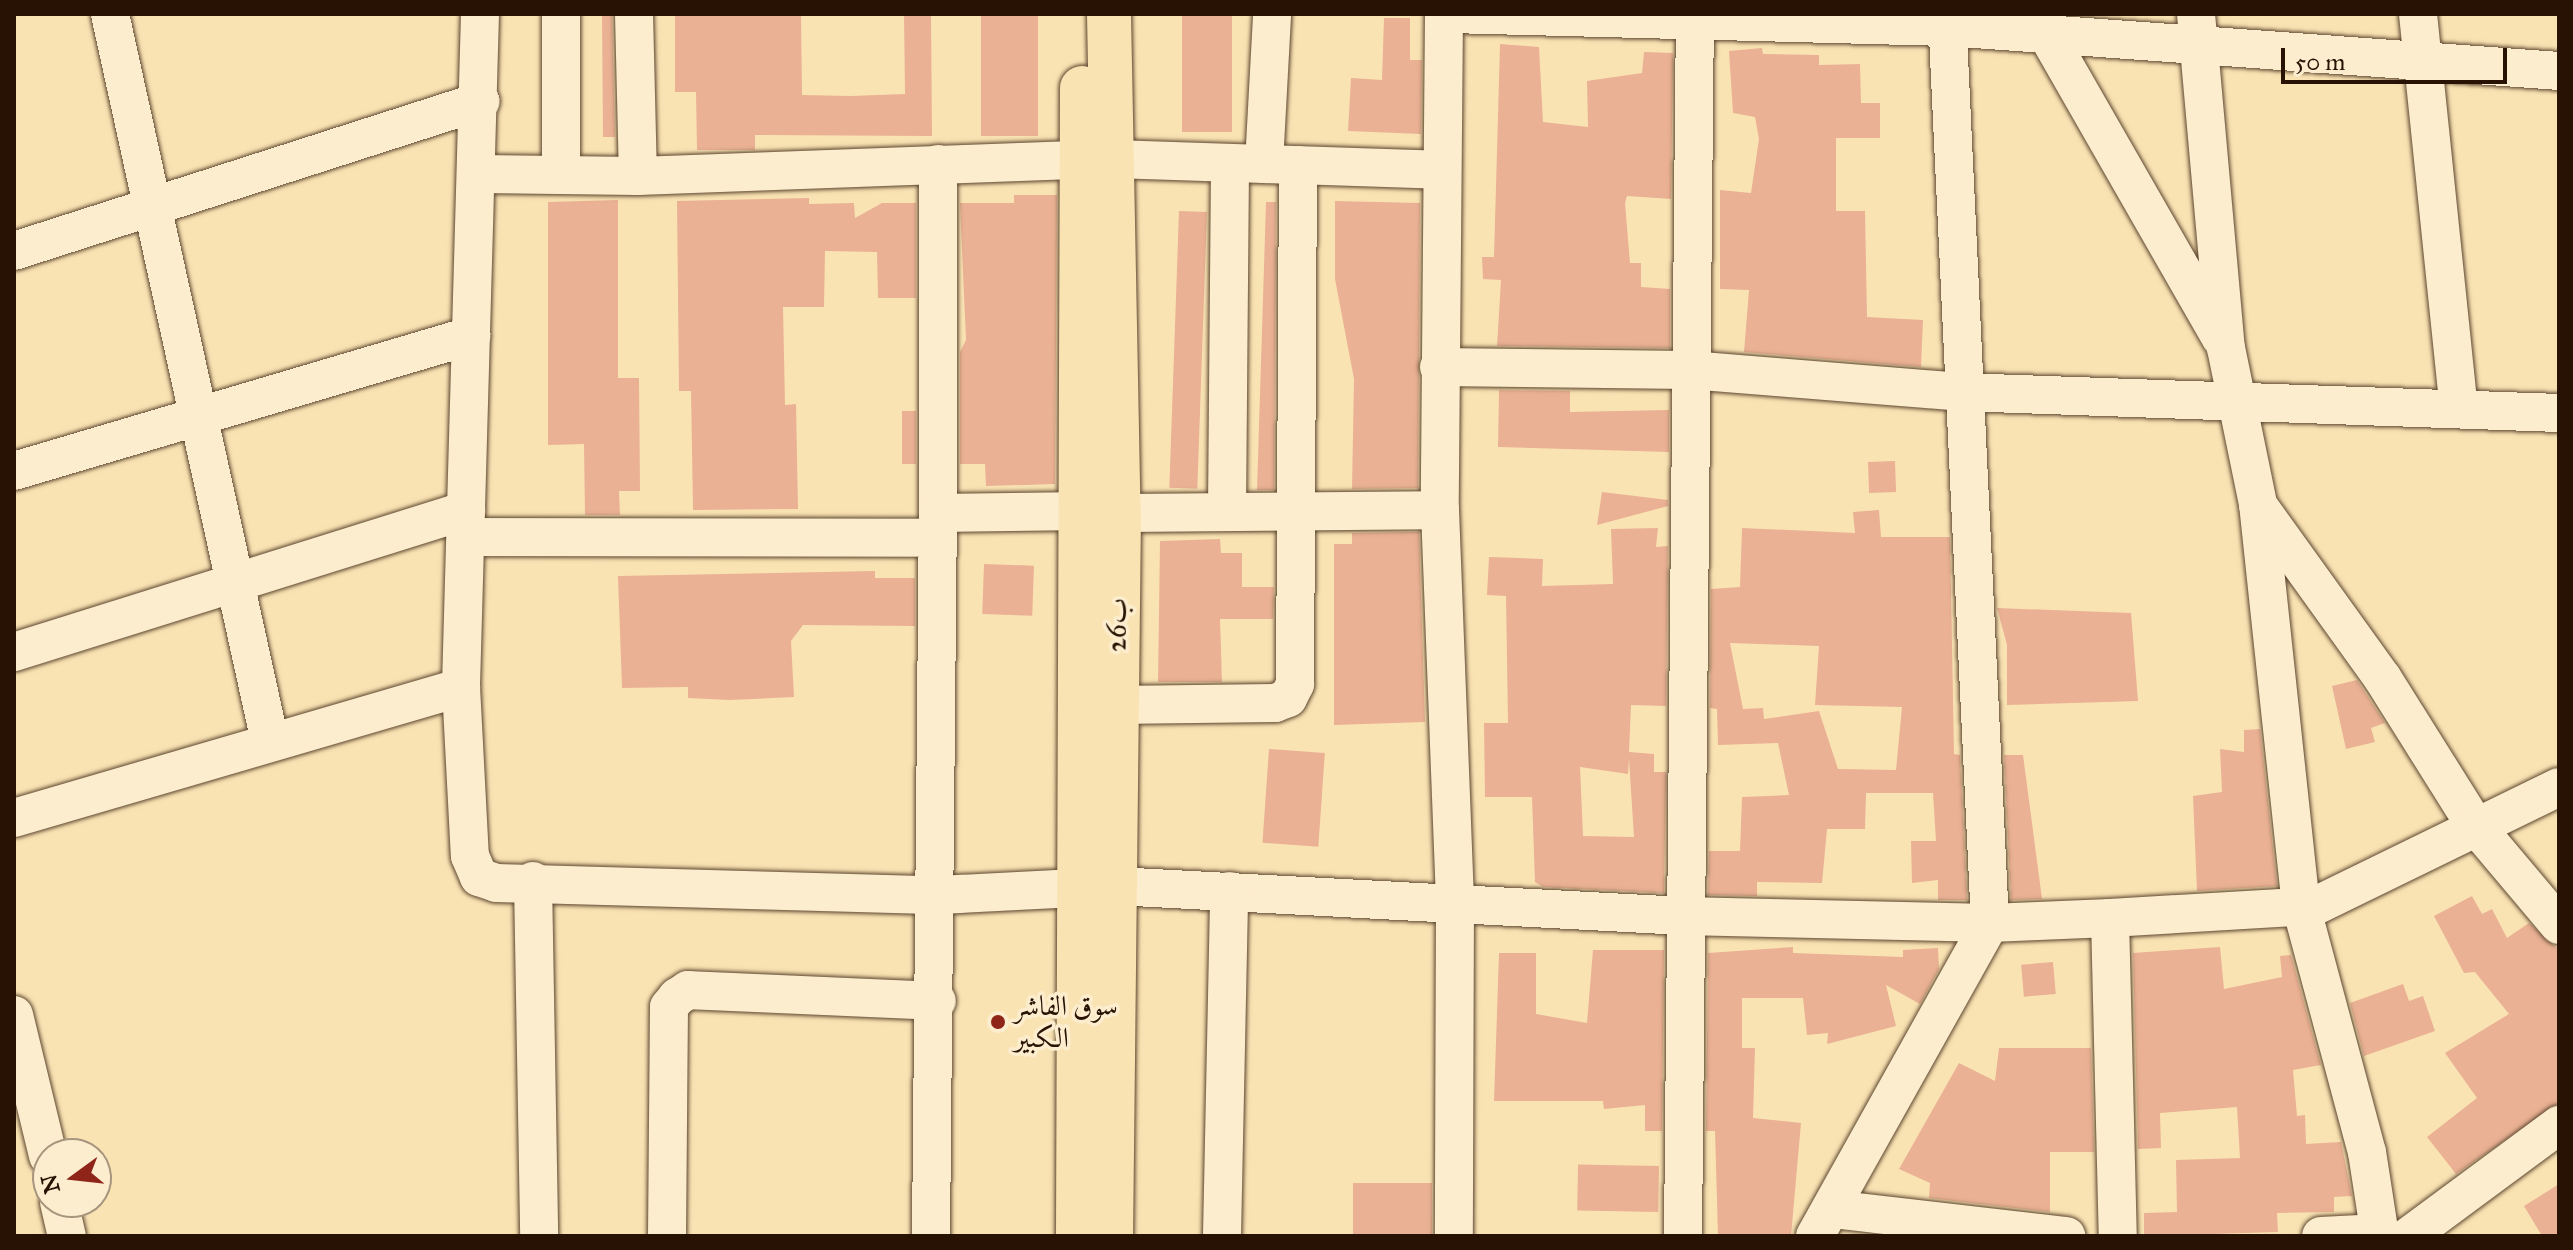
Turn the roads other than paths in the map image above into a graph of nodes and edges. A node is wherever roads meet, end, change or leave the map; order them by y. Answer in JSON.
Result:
{"nodes":[{"id":1,"x":110,"y":14,"type":"edge"},
{"id":2,"x":480,"y":14,"type":"edge"},
{"id":3,"x":561,"y":14,"type":"edge"},
{"id":4,"x":634,"y":14,"type":"edge"},
{"id":5,"x":1083,"y":14,"type":"edge"},
{"id":6,"x":1109,"y":14,"type":"edge"},
{"id":7,"x":1272,"y":14,"type":"edge"},
{"id":8,"x":1444,"y":14,"type":"edge"},
{"id":9,"x":1450,"y":14,"type":"edge"},
{"id":10,"x":2418,"y":14,"type":"edge"},
{"id":11,"x":1695,"y":16,"type":"edge"},
{"id":12,"x":1947,"y":21,"type":"edge"},
{"id":13,"x":2198,"y":28,"type":"edge"},
{"id":14,"x":2049,"y":38,"type":"junction"},
{"id":15,"x":2424,"y":63,"type":"junction"},
{"id":16,"x":2559,"y":71,"type":"edge"},
{"id":17,"x":481,"y":101,"type":"junction"},
{"id":18,"x":1097,"y":159,"type":"junction"},
{"id":19,"x":938,"y":164,"type":"junction"},
{"id":20,"x":1264,"y":165,"type":"junction"},
{"id":21,"x":1439,"y":170,"type":"junction"},
{"id":22,"x":480,"y":174,"type":"junction"},
{"id":23,"x":561,"y":175,"type":"junction"},
{"id":24,"x":638,"y":176,"type":"junction"},
{"id":25,"x":154,"y":206,"type":"junction"},
{"id":26,"x":14,"y":251,"type":"edge"},
{"id":27,"x":471,"y":336,"type":"junction"},
{"id":28,"x":2226,"y":348,"type":"junction"},
{"id":29,"x":1439,"y":367,"type":"junction"},
{"id":30,"x":1689,"y":370,"type":"junction"},
{"id":31,"x":1961,"y":392,"type":"junction"},
{"id":32,"x":2236,"y":397,"type":"junction"},
{"id":33,"x":2459,"y":408,"type":"junction"},
{"id":34,"x":2559,"y":413,"type":"edge"},
{"id":35,"x":193,"y":416,"type":"junction"},
{"id":36,"x":14,"y":471,"type":"edge"},
{"id":37,"x":2258,"y":504,"type":"junction"},
{"id":38,"x":1227,"y":510,"type":"junction"},
{"id":39,"x":1440,"y":510,"type":"junction"},
{"id":40,"x":1101,"y":512,"type":"junction"},
{"id":41,"x":1299,"y":512,"type":"junction"},
{"id":42,"x":466,"y":524,"type":"junction"},
{"id":43,"x":938,"y":526,"type":"junction"},
{"id":44,"x":231,"y":580,"type":"junction"},
{"id":45,"x":14,"y":652,"type":"edge"},
{"id":46,"x":461,"y":687,"type":"junction"},
{"id":47,"x":1115,"y":705,"type":"junction"},
{"id":48,"x":270,"y":742,"type":"junction"},
{"id":49,"x":2559,"y":787,"type":"edge"},
{"id":50,"x":14,"y":818,"type":"edge"},
{"id":51,"x":2474,"y":824,"type":"junction"},
{"id":52,"x":533,"y":881,"type":"junction"},
{"id":53,"x":1097,"y":885,"type":"junction"},
{"id":54,"x":1229,"y":891,"type":"junction"},
{"id":55,"x":939,"y":895,"type":"junction"},
{"id":56,"x":1455,"y":901,"type":"junction"},
{"id":57,"x":2301,"y":906,"type":"junction"},
{"id":58,"x":1683,"y":916,"type":"junction"},
{"id":59,"x":2110,"y":918,"type":"junction"},
{"id":60,"x":1990,"y":923,"type":"junction"},
{"id":61,"x":2559,"y":925,"type":"edge"},
{"id":62,"x":937,"y":1001,"type":"junction"},
{"id":63,"x":14,"y":1015,"type":"edge"},
{"id":64,"x":2559,"y":1125,"type":"edge"},
{"id":65,"x":44,"y":1138,"type":"edge"},
{"id":66,"x":1824,"y":1222,"type":"edge"},
{"id":67,"x":2390,"y":1235,"type":"edge"},
{"id":68,"x":539,"y":1236,"type":"edge"},
{"id":69,"x":667,"y":1236,"type":"edge"},
{"id":70,"x":931,"y":1236,"type":"edge"},
{"id":71,"x":1078,"y":1236,"type":"edge"},
{"id":72,"x":1111,"y":1236,"type":"edge"},
{"id":73,"x":1222,"y":1236,"type":"edge"},
{"id":74,"x":1454,"y":1236,"type":"edge"},
{"id":75,"x":1683,"y":1236,"type":"edge"},
{"id":76,"x":2066,"y":1236,"type":"edge"},
{"id":77,"x":2118,"y":1236,"type":"edge"},
{"id":78,"x":2321,"y":1236,"type":"edge"}],
"edges":[{"from":1,"to":25,"type":"street"},
{"from":2,"to":17,"type":"street"},
{"from":3,"to":23,"type":"street"},
{"from":4,"to":24,"type":"street"},
{"from":5,"to":18,"type":"highway","name":"26ب"},
{"from":6,"to":18,"type":"highway","name":"26ب"},
{"from":7,"to":20,"type":"street"},
{"from":8,"to":21,"type":"street"},
{"from":9,"to":11,"type":"street"},
{"from":10,"to":15,"type":"street"},
{"from":11,"to":12,"type":"street"},
{"from":11,"to":30,"type":"street"},
{"from":12,"to":14,"type":"street"},
{"from":12,"to":31,"type":"street"},
{"from":13,"to":14,"type":"street"},
{"from":13,"to":15,"type":"street"},
{"from":13,"to":28,"type":"street"},
{"from":14,"to":28,"type":"street"},
{"from":15,"to":16,"type":"street"},
{"from":15,"to":33,"type":"street"},
{"from":17,"to":22,"type":"street"},
{"from":17,"to":25,"type":"street"},
{"from":18,"to":19,"type":"street"},
{"from":18,"to":20,"type":"street"},
{"from":18,"to":40,"type":"highway","name":"26ب"},
{"from":19,"to":24,"type":"street"},
{"from":19,"to":43,"type":"street"},
{"from":20,"to":21,"type":"street"},
{"from":20,"to":38,"type":"street"},
{"from":20,"to":41,"type":"street"},
{"from":21,"to":29,"type":"street"},
{"from":22,"to":23,"type":"street"},
{"from":22,"to":27,"type":"street"},
{"from":23,"to":24,"type":"street"},
{"from":25,"to":26,"type":"street"},
{"from":25,"to":35,"type":"street"},
{"from":27,"to":35,"type":"street"},
{"from":27,"to":42,"type":"street"},
{"from":28,"to":32,"type":"street"},
{"from":29,"to":30,"type":"street"},
{"from":29,"to":39,"type":"street"},
{"from":30,"to":31,"type":"street"},
{"from":30,"to":58,"type":"street"},
{"from":31,"to":32,"type":"street"},
{"from":31,"to":60,"type":"street"},
{"from":32,"to":33,"type":"street"},
{"from":32,"to":37,"type":"street"},
{"from":33,"to":34,"type":"street"},
{"from":35,"to":36,"type":"street"},
{"from":35,"to":44,"type":"street"},
{"from":37,"to":51,"type":"street"},
{"from":37,"to":57,"type":"street"},
{"from":38,"to":40,"type":"street"},
{"from":38,"to":41,"type":"street"},
{"from":39,"to":41,"type":"street"},
{"from":39,"to":56,"type":"street"},
{"from":40,"to":43,"type":"street"},
{"from":40,"to":47,"type":"highway","name":"26ب"},
{"from":40,"to":53,"type":"highway","name":"26ب"},
{"from":41,"to":47,"type":"street"},
{"from":42,"to":43,"type":"street"},
{"from":42,"to":44,"type":"street"},
{"from":42,"to":46,"type":"street"},
{"from":43,"to":55,"type":"street"},
{"from":44,"to":45,"type":"street"},
{"from":44,"to":48,"type":"street"},
{"from":46,"to":48,"type":"street"},
{"from":46,"to":52,"type":"street"},
{"from":47,"to":53,"type":"highway","name":"26ب"},
{"from":48,"to":50,"type":"street"},
{"from":49,"to":51,"type":"street"},
{"from":51,"to":57,"type":"street"},
{"from":51,"to":61,"type":"street"},
{"from":52,"to":55,"type":"street"},
{"from":52,"to":68,"type":"street"},
{"from":53,"to":54,"type":"street"},
{"from":53,"to":55,"type":"street"},
{"from":53,"to":71,"type":"highway","name":"26ب"},
{"from":53,"to":72,"type":"highway","name":"26ب"},
{"from":54,"to":56,"type":"street"},
{"from":54,"to":73,"type":"street"},
{"from":55,"to":62,"type":"street"},
{"from":56,"to":58,"type":"street"},
{"from":56,"to":74,"type":"street"},
{"from":57,"to":59,"type":"street"},
{"from":57,"to":67,"type":"street"},
{"from":58,"to":60,"type":"street"},
{"from":58,"to":75,"type":"street"},
{"from":59,"to":60,"type":"street"},
{"from":59,"to":77,"type":"street"},
{"from":60,"to":66,"type":"street"},
{"from":62,"to":69,"type":"street"},
{"from":62,"to":70,"type":"street"},
{"from":63,"to":65,"type":"street"},
{"from":64,"to":67,"type":"street"},
{"from":66,"to":76,"type":"street"},
{"from":67,"to":78,"type":"street"}]}
